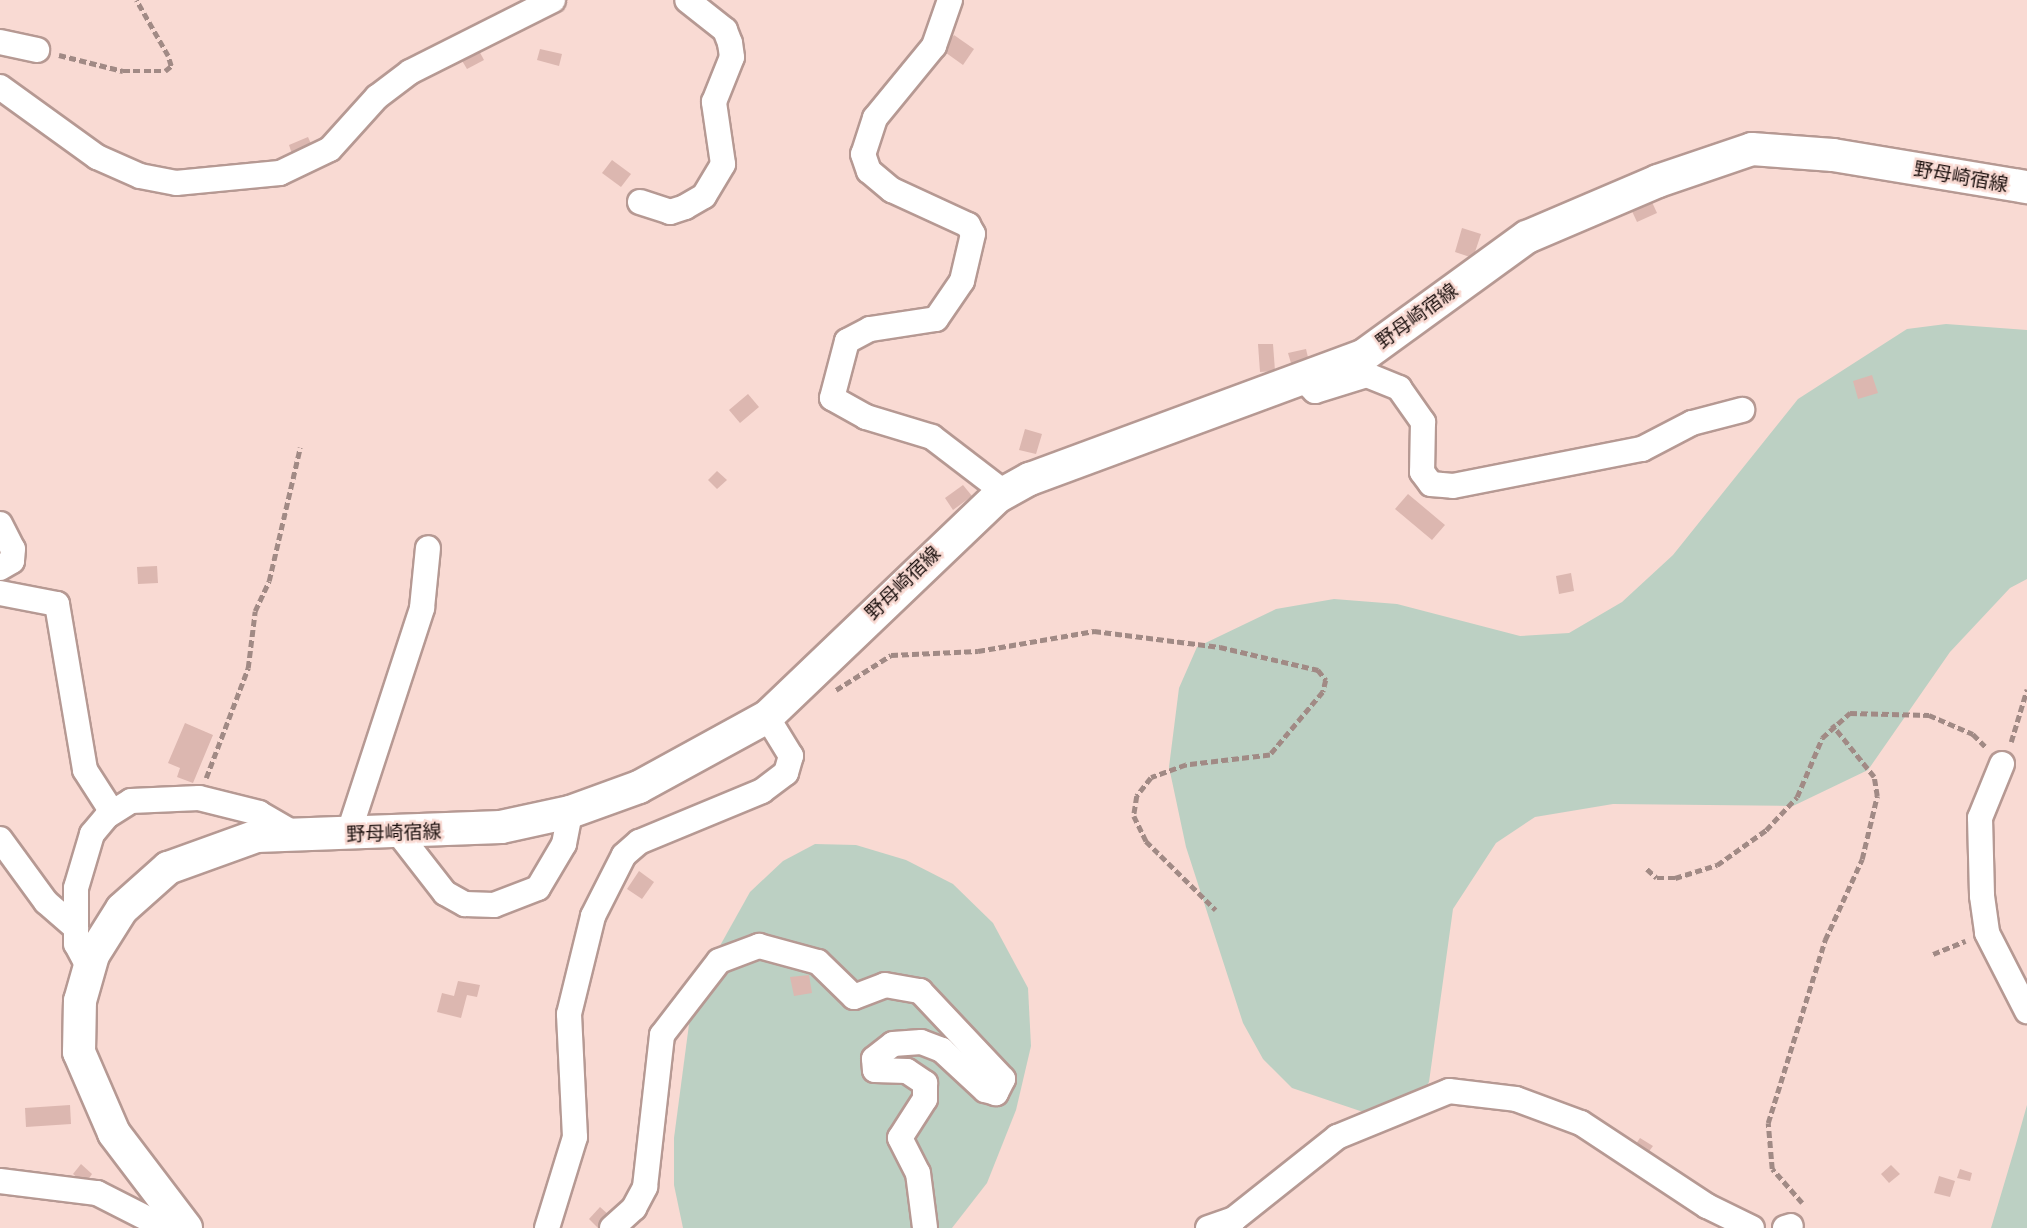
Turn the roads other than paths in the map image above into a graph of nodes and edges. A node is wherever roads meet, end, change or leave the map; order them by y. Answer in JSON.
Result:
{"nodes":[{"id":1,"x":552,"y":0,"type":"edge"},
{"id":2,"x":688,"y":0,"type":"edge"},
{"id":3,"x":950,"y":0,"type":"edge"},
{"id":4,"x":0,"y":42,"type":"edge"},
{"id":5,"x":37,"y":50,"type":"road end"},
{"id":6,"x":0,"y":88,"type":"edge"},
{"id":7,"x":2027,"y":187,"type":"edge"},
{"id":8,"x":640,"y":202,"type":"dead end"},
{"id":9,"x":1305,"y":381,"type":"junction"},
{"id":10,"x":1742,"y":410,"type":"dead end"},
{"id":11,"x":1005,"y":493,"type":"junction"},
{"id":12,"x":0,"y":524,"type":"edge"},
{"id":13,"x":428,"y":548,"type":"dead end"},
{"id":14,"x":0,"y":568,"type":"edge"},
{"id":15,"x":0,"y":593,"type":"edge"},
{"id":16,"x":767,"y":717,"type":"junction"},
{"id":17,"x":2002,"y":764,"type":"road end"},
{"id":18,"x":112,"y":812,"type":"junction"},
{"id":19,"x":570,"y":812,"type":"junction"},
{"id":20,"x":295,"y":834,"type":"junction"},
{"id":21,"x":398,"y":834,"type":"junction"},
{"id":22,"x":348,"y":835,"type":"junction"},
{"id":23,"x":0,"y":839,"type":"edge"},
{"id":24,"x":76,"y":928,"type":"junction"},
{"id":25,"x":89,"y":968,"type":"junction"},
{"id":26,"x":2027,"y":1011,"type":"edge"},
{"id":27,"x":0,"y":1181,"type":"edge"},
{"id":28,"x":181,"y":1223,"type":"edge"},
{"id":29,"x":548,"y":1228,"type":"edge"},
{"id":30,"x":612,"y":1228,"type":"edge"},
{"id":31,"x":925,"y":1228,"type":"edge"},
{"id":32,"x":1208,"y":1228,"type":"edge"},
{"id":33,"x":1752,"y":1228,"type":"edge"}],
"edges":[{"from":1,"to":6,"type":"street"},
{"from":2,"to":8,"type":"street"},
{"from":3,"to":11,"type":"street"},
{"from":4,"to":5,"type":"street"},
{"from":7,"to":9,"type":"main road","name":"野母崎宿線"},
{"from":9,"to":10,"type":"street"},
{"from":9,"to":11,"type":"main road","name":"野母崎宿線"},
{"from":11,"to":16,"type":"main road","name":"野母崎宿線"},
{"from":12,"to":14,"type":"street"},
{"from":13,"to":22,"type":"street"},
{"from":15,"to":18,"type":"street"},
{"from":16,"to":19,"type":"main road","name":"野母崎宿線"},
{"from":16,"to":29,"type":"street"},
{"from":17,"to":26,"type":"street"},
{"from":18,"to":20,"type":"street"},
{"from":18,"to":24,"type":"street"},
{"from":19,"to":21,"type":"main road","name":"野母崎宿線"},
{"from":19,"to":21,"type":"street"},
{"from":20,"to":22,"type":"main road","name":"野母崎宿線"},
{"from":20,"to":25,"type":"main road","name":"野母崎宿線"},
{"from":21,"to":22,"type":"main road","name":"野母崎宿線"},
{"from":23,"to":24,"type":"street"},
{"from":24,"to":25,"type":"street"},
{"from":25,"to":28,"type":"main road","name":"野母崎宿線"},
{"from":27,"to":28,"type":"street"},
{"from":30,"to":31,"type":"street"},
{"from":32,"to":33,"type":"street"}]}
